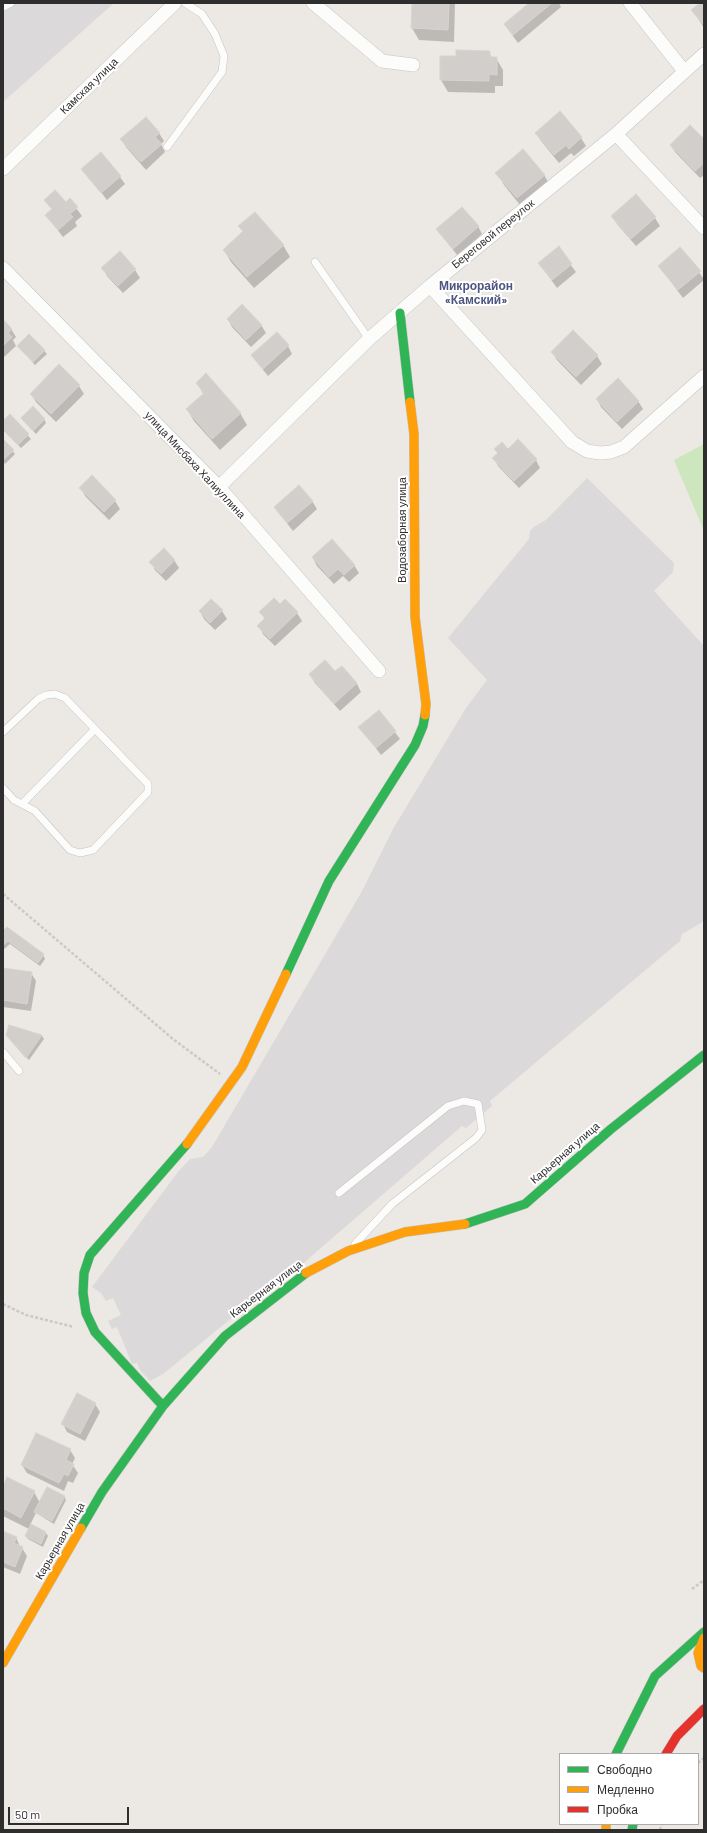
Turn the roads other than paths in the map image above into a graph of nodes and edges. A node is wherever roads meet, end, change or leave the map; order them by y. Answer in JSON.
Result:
{"nodes":[{"id":1,"x":11,"y":3,"type":"edge"},
{"id":2,"x":175,"y":3,"type":"edge"},
{"id":3,"x":185,"y":3,"type":"edge"},
{"id":4,"x":314,"y":3,"type":"edge"},
{"id":5,"x":630,"y":3,"type":"edge"},
{"id":6,"x":3,"y":7,"type":"edge"},
{"id":7,"x":704,"y":54,"type":"edge"},
{"id":8,"x":413,"y":65,"type":"dead end"},
{"id":9,"x":684,"y":70,"type":"junction"},
{"id":10,"x":616,"y":134,"type":"junction"},
{"id":11,"x":167,"y":147,"type":"dead end"},
{"id":12,"x":3,"y":169,"type":"edge"},
{"id":13,"x":704,"y":228,"type":"edge"},
{"id":14,"x":315,"y":262,"type":"dead end"},
{"id":15,"x":3,"y":268,"type":"edge"},
{"id":16,"x":430,"y":286,"type":"junction"},
{"id":17,"x":400,"y":313,"type":"junction"},
{"id":18,"x":369,"y":339,"type":"junction"},
{"id":19,"x":704,"y":376,"type":"edge"},
{"id":20,"x":219,"y":487,"type":"junction"},
{"id":21,"x":379,"y":671,"type":"dead end"},
{"id":22,"x":95,"y":729,"type":"junction"},
{"id":23,"x":3,"y":732,"type":"edge"},
{"id":24,"x":3,"y":788,"type":"edge"},
{"id":25,"x":22,"y":804,"type":"junction"},
{"id":26,"x":3,"y":1052,"type":"edge"},
{"id":27,"x":704,"y":1055,"type":"edge"},
{"id":28,"x":19,"y":1071,"type":"dead end"},
{"id":29,"x":339,"y":1193,"type":"dead end"},
{"id":30,"x":348,"y":1251,"type":"junction"},
{"id":31,"x":163,"y":1406,"type":"junction"},
{"id":32,"x":704,"y":1632,"type":"edge"},
{"id":33,"x":704,"y":1638,"type":"edge"},
{"id":34,"x":3,"y":1663,"type":"edge"},
{"id":35,"x":704,"y":1668,"type":"edge"},
{"id":36,"x":704,"y":1709,"type":"edge"},
{"id":37,"x":616,"y":1753,"type":"edge"},
{"id":38,"x":667,"y":1753,"type":"edge"}],
"edges":[{"from":1,"to":6,"type":"lane"},
{"from":2,"to":12,"type":"street","name":"Камская улица"},
{"from":3,"to":11,"type":"lane"},
{"from":4,"to":8,"type":"street"},
{"from":5,"to":9,"type":"street"},
{"from":7,"to":9,"type":"street","name":"Береговой переулок"},
{"from":9,"to":10,"type":"street","name":"Береговой переулок"},
{"from":10,"to":13,"type":"street"},
{"from":10,"to":16,"type":"street","name":"Береговой переулок"},
{"from":14,"to":18,"type":"lane"},
{"from":15,"to":20,"type":"street","name":"улица Мисбаха Халиуллина"},
{"from":16,"to":17,"type":"street","name":"Береговой переулок"},
{"from":16,"to":19,"type":"street"},
{"from":17,"to":18,"type":"street","name":"Береговой переулок"},
{"from":17,"to":31,"type":"street","name":"Водозаборная улица"},
{"from":18,"to":20,"type":"street","name":"Береговой переулок"},
{"from":20,"to":21,"type":"street","name":"улица Мисбаха Халиуллина"},
{"from":22,"to":23,"type":"lane"},
{"from":22,"to":25,"type":"lane"},
{"from":22,"to":25,"type":"lane"},
{"from":24,"to":25,"type":"lane"},
{"from":26,"to":28,"type":"lane"},
{"from":27,"to":30,"type":"street","name":"Карьерная улица"},
{"from":29,"to":30,"type":"lane"},
{"from":30,"to":31,"type":"street","name":"Карьерная улица"},
{"from":31,"to":34,"type":"street","name":"Карьерная улица"},
{"from":32,"to":37,"type":"street"},
{"from":33,"to":35,"type":"street"},
{"from":36,"to":38,"type":"street"}]}
